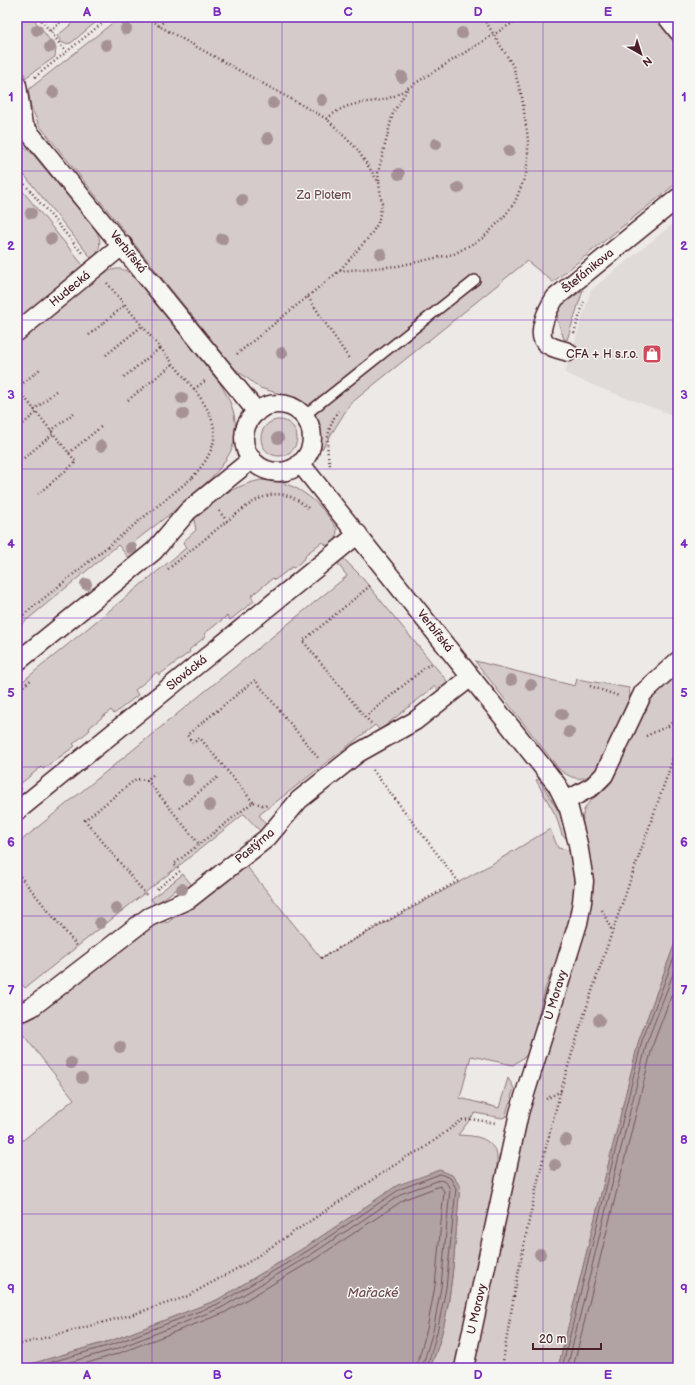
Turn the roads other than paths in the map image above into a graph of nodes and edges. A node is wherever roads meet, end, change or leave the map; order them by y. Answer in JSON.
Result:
{"nodes":[{"id":1,"x":667,"y":17,"type":"edge"},
{"id":2,"x":678,"y":31,"type":"edge"},
{"id":3,"x":18,"y":87,"type":"edge"},
{"id":4,"x":20,"y":126,"type":"edge"},
{"id":5,"x":678,"y":198,"type":"edge"},
{"id":6,"x":122,"y":245,"type":"junction"},
{"id":7,"x":475,"y":280,"type":"dead end"},
{"id":8,"x":17,"y":332,"type":"edge"},
{"id":9,"x":568,"y":352,"type":"dead end"},
{"id":10,"x":257,"y":412,"type":"junction"},
{"id":11,"x":304,"y":416,"type":"junction"},
{"id":12,"x":252,"y":459,"type":"junction"},
{"id":13,"x":300,"y":463,"type":"junction"},
{"id":14,"x":358,"y":534,"type":"junction"},
{"id":15,"x":678,"y":661,"type":"edge"},
{"id":16,"x":17,"y":662,"type":"edge"},
{"id":17,"x":471,"y":677,"type":"junction"},
{"id":18,"x":566,"y":801,"type":"junction"},
{"id":19,"x":17,"y":811,"type":"edge"},
{"id":20,"x":25,"y":1009,"type":"edge"},
{"id":21,"x":464,"y":1368,"type":"edge"}],
"edges":[{"from":1,"to":2,"type":"street"},
{"from":3,"to":4,"type":"street","name":"Verbířská"},
{"from":4,"to":6,"type":"street","name":"Verbířská"},
{"from":5,"to":9,"type":"street","name":"Štefánikova"},
{"from":6,"to":8,"type":"street","name":"Hudecká"},
{"from":6,"to":10,"type":"street","name":"Verbířská"},
{"from":7,"to":11,"type":"lane"},
{"from":10,"to":11,"type":"street"},
{"from":10,"to":12,"type":"street"},
{"from":11,"to":13,"type":"street"},
{"from":12,"to":13,"type":"street"},
{"from":12,"to":16,"type":"street"},
{"from":13,"to":14,"type":"street","name":"Verbířská"},
{"from":14,"to":17,"type":"street","name":"Verbířská"},
{"from":14,"to":19,"type":"street","name":"Slovácká"},
{"from":15,"to":18,"type":"street"},
{"from":17,"to":18,"type":"street","name":"Verbířská"},
{"from":17,"to":20,"type":"street","name":"Pastýrna"},
{"from":18,"to":21,"type":"street","name":"U Moravy"}]}
